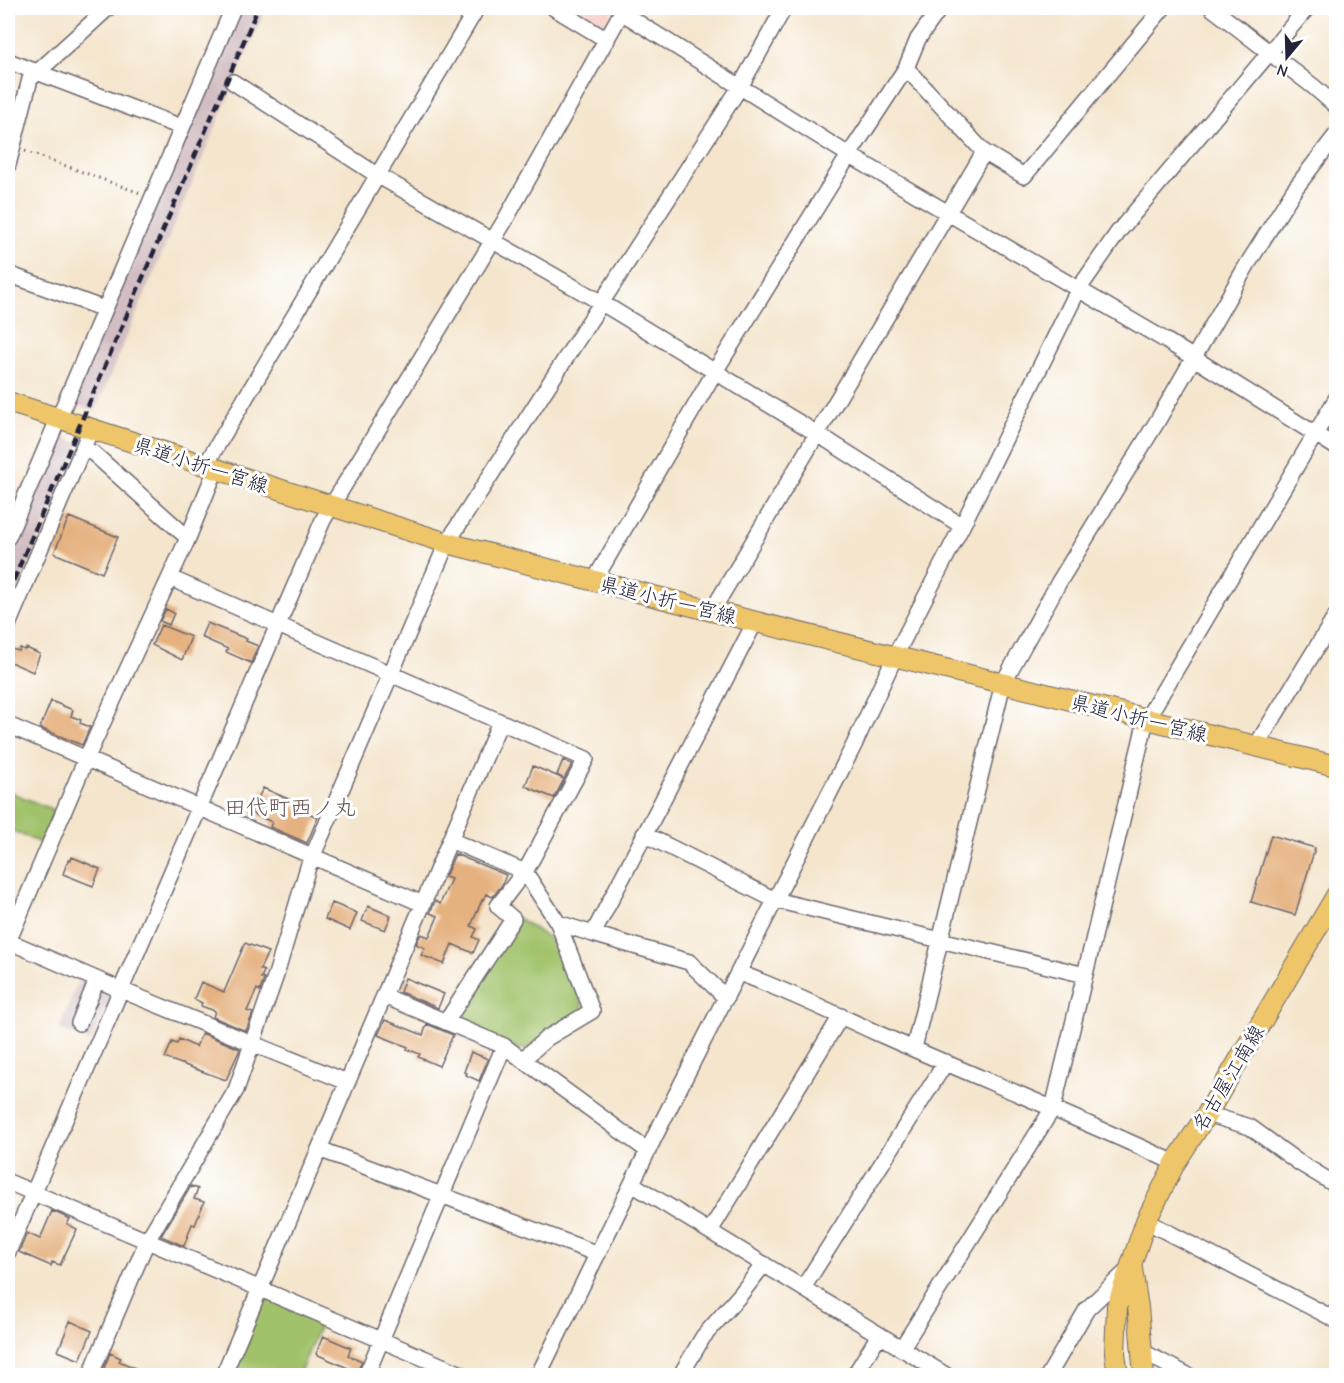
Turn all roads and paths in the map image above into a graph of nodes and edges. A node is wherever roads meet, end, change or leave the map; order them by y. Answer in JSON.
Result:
{"nodes":[{"id":1,"x":108,"y":8,"type":"edge"},
{"id":2,"x":233,"y":8,"type":"edge"},
{"id":3,"x":477,"y":8,"type":"edge"},
{"id":4,"x":554,"y":8,"type":"edge"},
{"id":5,"x":784,"y":8,"type":"edge"},
{"id":6,"x":940,"y":8,"type":"edge"},
{"id":7,"x":1163,"y":8,"type":"edge"},
{"id":8,"x":1212,"y":8,"type":"edge"},
{"id":9,"x":1307,"y":8,"type":"edge"},
{"id":10,"x":623,"y":10,"type":"edge"},
{"id":11,"x":607,"y":40,"type":"junction"},
{"id":12,"x":1270,"y":52,"type":"junction"},
{"id":13,"x":8,"y":61,"type":"edge"},
{"id":14,"x":906,"y":68,"type":"junction"},
{"id":15,"x":36,"y":72,"type":"junction"},
{"id":16,"x":233,"y":82,"type":"dead end"},
{"id":17,"x":740,"y":87,"type":"junction"},
{"id":18,"x":1336,"y":106,"type":"edge"},
{"id":19,"x":181,"y":127,"type":"junction"},
{"id":20,"x":1336,"y":135,"type":"edge"},
{"id":21,"x":12,"y":146,"type":"junction"},
{"id":22,"x":984,"y":152,"type":"junction"},
{"id":23,"x":849,"y":155,"type":"junction"},
{"id":24,"x":8,"y":165,"type":"edge"},
{"id":25,"x":378,"y":175,"type":"junction"},
{"id":26,"x":152,"y":197,"type":"junction"},
{"id":27,"x":948,"y":212,"type":"junction"},
{"id":28,"x":493,"y":241,"type":"junction"},
{"id":29,"x":8,"y":274,"type":"edge"},
{"id":30,"x":1078,"y":290,"type":"junction"},
{"id":31,"x":602,"y":303,"type":"junction"},
{"id":32,"x":104,"y":309,"type":"junction"},
{"id":33,"x":1194,"y":358,"type":"junction"},
{"id":34,"x":714,"y":373,"type":"junction"},
{"id":35,"x":1336,"y":399,"type":"edge"},
{"id":36,"x":8,"y":402,"type":"edge"},
{"id":37,"x":58,"y":418,"type":"junction"},
{"id":38,"x":91,"y":429,"type":"junction"},
{"id":39,"x":816,"y":433,"type":"junction"},
{"id":40,"x":1316,"y":435,"type":"junction"},
{"id":41,"x":1336,"y":447,"type":"edge"},
{"id":42,"x":82,"y":449,"type":"junction"},
{"id":43,"x":210,"y":468,"type":"junction"},
{"id":44,"x":331,"y":507,"type":"junction"},
{"id":45,"x":962,"y":526,"type":"junction"},
{"id":46,"x":8,"y":537,"type":"edge"},
{"id":47,"x":188,"y":538,"type":"junction"},
{"id":48,"x":447,"y":543,"type":"junction"},
{"id":49,"x":170,"y":578,"type":"junction"},
{"id":50,"x":594,"y":581,"type":"junction"},
{"id":51,"x":711,"y":611,"type":"junction"},
{"id":52,"x":1336,"y":616,"type":"edge"},
{"id":53,"x":755,"y":622,"type":"junction"},
{"id":54,"x":8,"y":625,"type":"edge"},
{"id":55,"x":278,"y":625,"type":"junction"},
{"id":56,"x":895,"y":656,"type":"junction"},
{"id":57,"x":391,"y":674,"type":"junction"},
{"id":58,"x":1003,"y":683,"type":"junction"},
{"id":59,"x":1146,"y":720,"type":"junction"},
{"id":60,"x":500,"y":722,"type":"junction"},
{"id":61,"x":8,"y":725,"type":"edge"},
{"id":62,"x":1256,"y":746,"type":"junction"},
{"id":63,"x":86,"y":759,"type":"junction"},
{"id":64,"x":1336,"y":766,"type":"edge"},
{"id":65,"x":199,"y":808,"type":"junction"},
{"id":66,"x":644,"y":834,"type":"junction"},
{"id":67,"x":450,"y":840,"type":"junction"},
{"id":68,"x":313,"y":856,"type":"junction"},
{"id":69,"x":525,"y":872,"type":"junction"},
{"id":70,"x":1336,"y":896,"type":"edge"},
{"id":71,"x":775,"y":900,"type":"junction"},
{"id":72,"x":423,"y":904,"type":"junction"},
{"id":73,"x":558,"y":923,"type":"junction"},
{"id":74,"x":593,"y":934,"type":"junction"},
{"id":75,"x":940,"y":939,"type":"junction"},
{"id":76,"x":8,"y":941,"type":"edge"},
{"id":77,"x":739,"y":973,"type":"junction"},
{"id":78,"x":1085,"y":975,"type":"junction"},
{"id":79,"x":97,"y":980,"type":"junction"},
{"id":80,"x":121,"y":990,"type":"junction"},
{"id":81,"x":384,"y":996,"type":"junction"},
{"id":82,"x":726,"y":998,"type":"junction"},
{"id":83,"x":841,"y":1016,"type":"junction"},
{"id":84,"x":447,"y":1022,"type":"junction"},
{"id":85,"x":79,"y":1023,"type":"dead end"},
{"id":86,"x":251,"y":1043,"type":"junction"},
{"id":87,"x":504,"y":1046,"type":"junction"},
{"id":88,"x":914,"y":1048,"type":"junction"},
{"id":89,"x":522,"y":1060,"type":"junction"},
{"id":90,"x":946,"y":1062,"type":"junction"},
{"id":91,"x":347,"y":1082,"type":"junction"},
{"id":92,"x":1053,"y":1108,"type":"junction"},
{"id":93,"x":1207,"y":1114,"type":"junction"},
{"id":94,"x":319,"y":1149,"type":"junction"},
{"id":95,"x":648,"y":1151,"type":"junction"},
{"id":96,"x":1175,"y":1163,"type":"junction"},
{"id":97,"x":8,"y":1182,"type":"edge"},
{"id":98,"x":632,"y":1184,"type":"junction"},
{"id":99,"x":1336,"y":1185,"type":"edge"},
{"id":100,"x":33,"y":1193,"type":"junction"},
{"id":101,"x":442,"y":1194,"type":"junction"},
{"id":102,"x":1146,"y":1221,"type":"junction"},
{"id":103,"x":710,"y":1232,"type":"junction"},
{"id":104,"x":147,"y":1241,"type":"junction"},
{"id":105,"x":8,"y":1252,"type":"edge"},
{"id":106,"x":598,"y":1254,"type":"junction"},
{"id":107,"x":764,"y":1264,"type":"junction"},
{"id":108,"x":1132,"y":1266,"type":"junction"},
{"id":109,"x":260,"y":1288,"type":"junction"},
{"id":110,"x":803,"y":1288,"type":"junction"},
{"id":111,"x":1336,"y":1320,"type":"edge"},
{"id":112,"x":879,"y":1335,"type":"junction"},
{"id":113,"x":382,"y":1339,"type":"junction"},
{"id":114,"x":901,"y":1349,"type":"junction"},
{"id":115,"x":1141,"y":1351,"type":"junction"},
{"id":116,"x":90,"y":1376,"type":"edge"},
{"id":117,"x":223,"y":1376,"type":"edge"},
{"id":118,"x":366,"y":1376,"type":"edge"},
{"id":119,"x":466,"y":1376,"type":"edge"},
{"id":120,"x":538,"y":1376,"type":"edge"},
{"id":121,"x":680,"y":1376,"type":"edge"},
{"id":122,"x":854,"y":1376,"type":"edge"},
{"id":123,"x":947,"y":1376,"type":"edge"},
{"id":124,"x":1048,"y":1376,"type":"edge"},
{"id":125,"x":1118,"y":1376,"type":"edge"},
{"id":126,"x":1144,"y":1376,"type":"edge"},
{"id":127,"x":1189,"y":1376,"type":"edge"}],
"edges":[{"from":1,"to":15,"type":"street"},
{"from":2,"to":19,"type":"street"},
{"from":3,"to":25,"type":"street"},
{"from":4,"to":11,"type":"street"},
{"from":5,"to":17,"type":"street"},
{"from":6,"to":14,"type":"street"},
{"from":7,"to":22,"type":"street"},
{"from":8,"to":12,"type":"street"},
{"from":9,"to":12,"type":"street"},
{"from":10,"to":11,"type":"street"},
{"from":10,"to":17,"type":"street"},
{"from":11,"to":28,"type":"street"},
{"from":12,"to":18,"type":"street"},
{"from":12,"to":30,"type":"street"},
{"from":13,"to":15,"type":"street"},
{"from":14,"to":22,"type":"street"},
{"from":14,"to":23,"type":"street"},
{"from":15,"to":19,"type":"street"},
{"from":15,"to":21,"type":"street"},
{"from":16,"to":25,"type":"street"},
{"from":17,"to":23,"type":"street"},
{"from":17,"to":31,"type":"street"},
{"from":19,"to":26,"type":"street"},
{"from":20,"to":33,"type":"street"},
{"from":21,"to":24,"type":"street"},
{"from":21,"to":26,"type":"path"},
{"from":22,"to":27,"type":"street"},
{"from":23,"to":27,"type":"street"},
{"from":23,"to":34,"type":"street"},
{"from":25,"to":28,"type":"street"},
{"from":25,"to":43,"type":"street"},
{"from":26,"to":32,"type":"street"},
{"from":27,"to":30,"type":"street"},
{"from":27,"to":39,"type":"street"},
{"from":28,"to":31,"type":"street"},
{"from":28,"to":44,"type":"street"},
{"from":29,"to":32,"type":"street"},
{"from":30,"to":33,"type":"street"},
{"from":30,"to":45,"type":"street"},
{"from":31,"to":34,"type":"street"},
{"from":31,"to":48,"type":"street"},
{"from":32,"to":37,"type":"street"},
{"from":33,"to":40,"type":"street"},
{"from":33,"to":58,"type":"street"},
{"from":34,"to":39,"type":"street"},
{"from":34,"to":50,"type":"street"},
{"from":35,"to":40,"type":"street"},
{"from":36,"to":37,"type":"main road","name":"県道小折一宮線"},
{"from":37,"to":38,"type":"main road","name":"県道小折一宮線"},
{"from":37,"to":46,"type":"street"},
{"from":38,"to":42,"type":"street"},
{"from":38,"to":43,"type":"main road","name":"県道小折一宮線"},
{"from":39,"to":45,"type":"street"},
{"from":39,"to":51,"type":"street"},
{"from":40,"to":41,"type":"street"},
{"from":40,"to":59,"type":"street"},
{"from":42,"to":47,"type":"street"},
{"from":42,"to":54,"type":"street"},
{"from":43,"to":44,"type":"main road","name":"県道小折一宮線"},
{"from":43,"to":47,"type":"street"},
{"from":44,"to":48,"type":"main road","name":"県道小折一宮線"},
{"from":44,"to":55,"type":"street"},
{"from":45,"to":56,"type":"street"},
{"from":47,"to":49,"type":"street"},
{"from":48,"to":50,"type":"main road","name":"県道小折一宮線"},
{"from":48,"to":57,"type":"street"},
{"from":49,"to":55,"type":"street"},
{"from":49,"to":63,"type":"street"},
{"from":50,"to":51,"type":"main road","name":"県道小折一宮線"},
{"from":51,"to":53,"type":"main road","name":"県道小折一宮線"},
{"from":52,"to":62,"type":"street"},
{"from":53,"to":56,"type":"main road","name":"県道小折一宮線"},
{"from":53,"to":66,"type":"street"},
{"from":55,"to":57,"type":"street"},
{"from":55,"to":65,"type":"street"},
{"from":56,"to":58,"type":"main road","name":"県道小折一宮線"},
{"from":56,"to":71,"type":"street"},
{"from":57,"to":60,"type":"street"},
{"from":57,"to":68,"type":"street"},
{"from":58,"to":59,"type":"main road","name":"県道小折一宮線"},
{"from":58,"to":75,"type":"street"},
{"from":59,"to":62,"type":"main road","name":"県道小折一宮線"},
{"from":59,"to":78,"type":"street"},
{"from":60,"to":67,"type":"street"},
{"from":60,"to":69,"type":"street"},
{"from":61,"to":63,"type":"street"},
{"from":62,"to":64,"type":"main road","name":"県道小折一宮線"},
{"from":63,"to":65,"type":"street"},
{"from":63,"to":76,"type":"street"},
{"from":65,"to":68,"type":"street"},
{"from":65,"to":80,"type":"street"},
{"from":66,"to":71,"type":"street"},
{"from":66,"to":74,"type":"street"},
{"from":67,"to":69,"type":"street"},
{"from":67,"to":72,"type":"street"},
{"from":68,"to":72,"type":"street"},
{"from":68,"to":86,"type":"street"},
{"from":69,"to":73,"type":"street"},
{"from":69,"to":84,"type":"street"},
{"from":70,"to":93,"type":"main road","name":"名古屋江南線"},
{"from":71,"to":75,"type":"street"},
{"from":71,"to":77,"type":"street"},
{"from":72,"to":81,"type":"street"},
{"from":73,"to":74,"type":"street"},
{"from":73,"to":89,"type":"street"},
{"from":74,"to":82,"type":"street"},
{"from":75,"to":78,"type":"street"},
{"from":75,"to":88,"type":"street"},
{"from":76,"to":79,"type":"street"},
{"from":77,"to":82,"type":"street"},
{"from":77,"to":83,"type":"street"},
{"from":78,"to":92,"type":"street"},
{"from":79,"to":80,"type":"street"},
{"from":79,"to":85,"type":"street"},
{"from":80,"to":86,"type":"street"},
{"from":80,"to":100,"type":"street"},
{"from":81,"to":84,"type":"street"},
{"from":81,"to":91,"type":"street"},
{"from":82,"to":95,"type":"street"},
{"from":83,"to":88,"type":"street"},
{"from":83,"to":103,"type":"street"},
{"from":84,"to":87,"type":"street"},
{"from":86,"to":91,"type":"street"},
{"from":86,"to":104,"type":"street"},
{"from":87,"to":89,"type":"street"},
{"from":87,"to":101,"type":"street"},
{"from":88,"to":90,"type":"street"},
{"from":89,"to":95,"type":"street"},
{"from":90,"to":92,"type":"street"},
{"from":90,"to":110,"type":"street"},
{"from":91,"to":94,"type":"street"},
{"from":92,"to":96,"type":"street"},
{"from":92,"to":114,"type":"street"},
{"from":93,"to":96,"type":"main road","name":"名古屋江南線"},
{"from":93,"to":99,"type":"street"},
{"from":94,"to":101,"type":"street"},
{"from":94,"to":109,"type":"street"},
{"from":95,"to":98,"type":"street"},
{"from":96,"to":102,"type":"main road","name":"名古屋江南線"},
{"from":97,"to":100,"type":"street"},
{"from":98,"to":103,"type":"street"},
{"from":98,"to":106,"type":"street"},
{"from":100,"to":104,"type":"street"},
{"from":100,"to":105,"type":"street"},
{"from":101,"to":106,"type":"street"},
{"from":101,"to":113,"type":"street"},
{"from":102,"to":108,"type":"main road","name":"名古屋江南線"},
{"from":102,"to":111,"type":"street"},
{"from":103,"to":107,"type":"street"},
{"from":104,"to":109,"type":"street"},
{"from":104,"to":116,"type":"street"},
{"from":106,"to":120,"type":"street"},
{"from":107,"to":110,"type":"street"},
{"from":107,"to":121,"type":"street"},
{"from":108,"to":115,"type":"main road","name":"名古屋江南線"},
{"from":108,"to":124,"type":"street"},
{"from":108,"to":125,"type":"main road","name":"名古屋江南線"},
{"from":109,"to":113,"type":"street"},
{"from":109,"to":117,"type":"street"},
{"from":110,"to":112,"type":"street"},
{"from":112,"to":114,"type":"street"},
{"from":112,"to":122,"type":"street"},
{"from":113,"to":118,"type":"street"},
{"from":113,"to":119,"type":"street"},
{"from":114,"to":123,"type":"street"},
{"from":115,"to":126,"type":"main road","name":"名古屋江南線"},
{"from":115,"to":127,"type":"street"}]}
